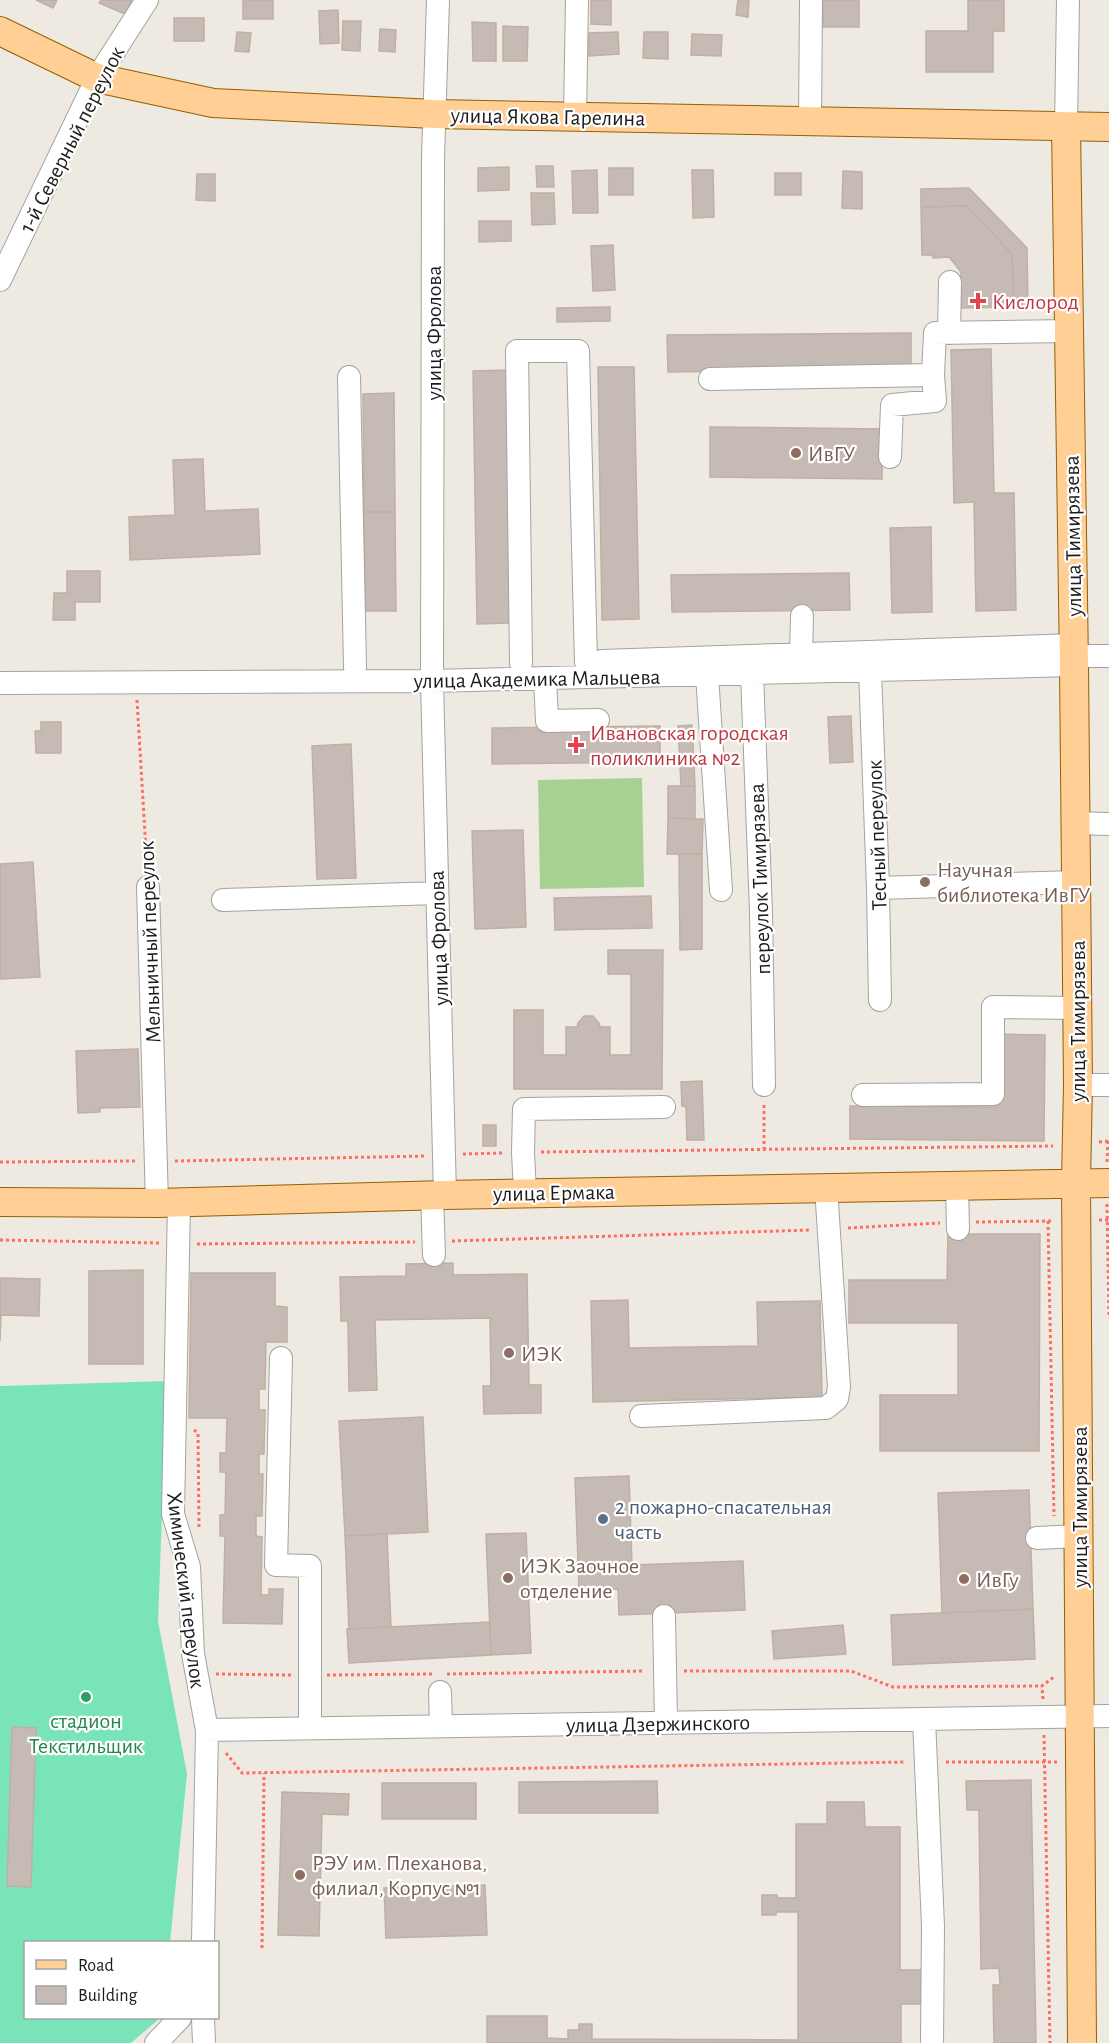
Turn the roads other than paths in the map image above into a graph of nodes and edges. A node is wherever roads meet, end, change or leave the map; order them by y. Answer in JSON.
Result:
{"nodes":[{"id":1,"x":147,"y":0,"type":"edge"},
{"id":2,"x":438,"y":0,"type":"edge"},
{"id":3,"x":577,"y":0,"type":"edge"},
{"id":4,"x":812,"y":0,"type":"edge"},
{"id":5,"x":1068,"y":0,"type":"edge"},
{"id":6,"x":0,"y":31,"type":"edge"},
{"id":7,"x":97,"y":78,"type":"junction"},
{"id":8,"x":434,"y":114,"type":"junction"},
{"id":9,"x":575,"y":117,"type":"junction"},
{"id":10,"x":810,"y":122,"type":"junction"},
{"id":11,"x":1066,"y":127,"type":"junction"},
{"id":12,"x":1109,"y":127,"type":"edge"},
{"id":13,"x":0,"y":280,"type":"edge"},
{"id":14,"x":950,"y":282,"type":"dead end"},
{"id":15,"x":1069,"y":331,"type":"junction"},
{"id":16,"x":949,"y":333,"type":"junction"},
{"id":17,"x":933,"y":375,"type":"junction"},
{"id":18,"x":349,"y":377,"type":"dead end"},
{"id":19,"x":710,"y":379,"type":"dead end"},
{"id":20,"x":890,"y":457,"type":"dead end"},
{"id":21,"x":802,"y":615,"type":"dead end"},
{"id":22,"x":801,"y":654,"type":"junction"},
{"id":23,"x":1074,"y":656,"type":"junction"},
{"id":24,"x":1109,"y":656,"type":"edge"},
{"id":25,"x":586,"y":662,"type":"junction"},
{"id":26,"x":521,"y":663,"type":"junction"},
{"id":27,"x":706,"y":666,"type":"junction"},
{"id":28,"x":0,"y":667,"type":"edge"},
{"id":29,"x":355,"y":667,"type":"junction"},
{"id":30,"x":870,"y":670,"type":"junction"},
{"id":31,"x":752,"y":673,"type":"junction"},
{"id":32,"x":432,"y":674,"type":"junction"},
{"id":33,"x":545,"y":678,"type":"junction"},
{"id":34,"x":0,"y":682,"type":"edge"},
{"id":35,"x":598,"y":720,"type":"dead end"},
{"id":36,"x":1075,"y":823,"type":"junction"},
{"id":37,"x":1109,"y":824,"type":"edge"},
{"id":38,"x":1076,"y":882,"type":"junction"},
{"id":39,"x":148,"y":887,"type":"road end"},
{"id":40,"x":878,"y":888,"type":"junction"},
{"id":41,"x":721,"y":890,"type":"dead end"},
{"id":42,"x":436,"y":893,"type":"junction"},
{"id":43,"x":223,"y":900,"type":"dead end"},
{"id":44,"x":880,"y":1000,"type":"dead end"},
{"id":45,"x":1077,"y":1008,"type":"junction"},
{"id":46,"x":764,"y":1085,"type":"road end"},
{"id":47,"x":1078,"y":1085,"type":"junction"},
{"id":48,"x":1109,"y":1085,"type":"edge"},
{"id":49,"x":863,"y":1095,"type":"dead end"},
{"id":50,"x":664,"y":1107,"type":"dead end"},
{"id":51,"x":1076,"y":1182,"type":"junction"},
{"id":52,"x":957,"y":1184,"type":"junction"},
{"id":53,"x":826,"y":1187,"type":"junction"},
{"id":54,"x":525,"y":1193,"type":"junction"},
{"id":55,"x":1108,"y":1194,"type":"edge"},
{"id":56,"x":438,"y":1195,"type":"junction"},
{"id":57,"x":0,"y":1202,"type":"edge"},
{"id":58,"x":168,"y":1202,"type":"junction"},
{"id":59,"x":958,"y":1226,"type":"road end"},
{"id":60,"x":434,"y":1248,"type":"road end"},
{"id":61,"x":281,"y":1358,"type":"dead end"},
{"id":62,"x":640,"y":1416,"type":"dead end"},
{"id":63,"x":664,"y":1616,"type":"dead end"},
{"id":64,"x":440,"y":1692,"type":"dead end"},
{"id":65,"x":1109,"y":1716,"type":"edge"},
{"id":66,"x":1080,"y":1717,"type":"junction"},
{"id":67,"x":924,"y":1719,"type":"junction"},
{"id":68,"x":666,"y":1723,"type":"junction"},
{"id":69,"x":441,"y":1726,"type":"junction"},
{"id":70,"x":310,"y":1728,"type":"junction"},
{"id":71,"x":207,"y":1730,"type":"junction"},
{"id":72,"x":203,"y":1941,"type":"edge"},
{"id":73,"x":179,"y":2019,"type":"edge"},
{"id":74,"x":203,"y":2019,"type":"edge"},
{"id":75,"x":156,"y":2043,"type":"edge"},
{"id":76,"x":204,"y":2043,"type":"edge"},
{"id":77,"x":932,"y":2043,"type":"edge"},
{"id":78,"x":1082,"y":2043,"type":"edge"}],
"edges":[{"from":1,"to":7,"type":"street","name":"1-й Северный переулок"},
{"from":2,"to":8,"type":"street","name":"улица Фролова"},
{"from":3,"to":9,"type":"street"},
{"from":4,"to":10,"type":"street"},
{"from":5,"to":11,"type":"street","name":"улица Тимирязева"},
{"from":6,"to":7,"type":"main road","name":"улица Якова Гарелина"},
{"from":7,"to":8,"type":"main road","name":"улица Якова Гарелина"},
{"from":7,"to":13,"type":"street","name":"1-й Северный переулок"},
{"from":8,"to":9,"type":"main road","name":"улица Якова Гарелина"},
{"from":8,"to":32,"type":"street","name":"улица Фролова"},
{"from":9,"to":10,"type":"main road","name":"улица Якова Гарелина"},
{"from":10,"to":11,"type":"main road","name":"улица Якова Гарелина"},
{"from":11,"to":12,"type":"main road","name":"улица Якова Гарелина"},
{"from":11,"to":15,"type":"main road","name":"улица Тимирязева"},
{"from":14,"to":16,"type":"street"},
{"from":15,"to":16,"type":"street"},
{"from":15,"to":23,"type":"main road","name":"улица Тимирязева"},
{"from":16,"to":17,"type":"street"},
{"from":17,"to":19,"type":"street"},
{"from":17,"to":20,"type":"street"},
{"from":18,"to":29,"type":"street"},
{"from":21,"to":22,"type":"street"},
{"from":22,"to":23,"type":"street"},
{"from":22,"to":27,"type":"street"},
{"from":23,"to":24,"type":"street","name":"улица Академика Мальцева"},
{"from":23,"to":30,"type":"street","name":"улица Академика Мальцева"},
{"from":23,"to":36,"type":"main road","name":"улица Тимирязева"},
{"from":25,"to":26,"type":"street"},
{"from":25,"to":26,"type":"street"},
{"from":25,"to":27,"type":"street"},
{"from":26,"to":32,"type":"street"},
{"from":27,"to":31,"type":"street","name":"улица Академика Мальцева"},
{"from":27,"to":33,"type":"street","name":"улица Академика Мальцева"},
{"from":27,"to":41,"type":"street"},
{"from":28,"to":29,"type":"street"},
{"from":29,"to":32,"type":"street"},
{"from":30,"to":31,"type":"street","name":"улица Академика Мальцева"},
{"from":30,"to":40,"type":"street","name":"Тесный переулок"},
{"from":31,"to":46,"type":"street","name":"переулок Тимирязева"},
{"from":32,"to":33,"type":"street","name":"улица Академика Мальцева"},
{"from":32,"to":34,"type":"street","name":"улица Академика Мальцева"},
{"from":32,"to":42,"type":"street","name":"улица Фролова"},
{"from":33,"to":35,"type":"street"},
{"from":36,"to":37,"type":"street"},
{"from":36,"to":38,"type":"main road","name":"улица Тимирязева"},
{"from":38,"to":40,"type":"street"},
{"from":38,"to":45,"type":"main road","name":"улица Тимирязева"},
{"from":39,"to":58,"type":"street","name":"Мельничный переулок"},
{"from":40,"to":44,"type":"street","name":"Тесный переулок"},
{"from":42,"to":43,"type":"street"},
{"from":42,"to":56,"type":"street","name":"улица Фролова"},
{"from":45,"to":47,"type":"main road","name":"улица Тимирязева"},
{"from":45,"to":49,"type":"street"},
{"from":47,"to":48,"type":"street"},
{"from":47,"to":51,"type":"main road","name":"улица Тимирязева"},
{"from":50,"to":54,"type":"street"},
{"from":51,"to":52,"type":"main road","name":"улица Ермака"},
{"from":51,"to":55,"type":"main road","name":"улица Ермака"},
{"from":51,"to":66,"type":"main road","name":"улица Тимирязева"},
{"from":52,"to":53,"type":"main road","name":"улица Ермака"},
{"from":52,"to":59,"type":"street"},
{"from":53,"to":54,"type":"main road","name":"улица Ермака"},
{"from":53,"to":62,"type":"street"},
{"from":54,"to":56,"type":"main road","name":"улица Ермака"},
{"from":56,"to":58,"type":"main road","name":"улица Ермака"},
{"from":56,"to":60,"type":"street","name":"улица Фролова"},
{"from":57,"to":58,"type":"main road","name":"улица Ермака"},
{"from":58,"to":71,"type":"street","name":"Химический переулок"},
{"from":61,"to":70,"type":"street"},
{"from":63,"to":68,"type":"street"},
{"from":64,"to":69,"type":"street"},
{"from":65,"to":66,"type":"street","name":"улица Дзержинского"},
{"from":66,"to":67,"type":"street","name":"улица Дзержинского"},
{"from":66,"to":78,"type":"main road","name":"улица Тимирязева"},
{"from":67,"to":68,"type":"street","name":"улица Дзержинского"},
{"from":67,"to":77,"type":"street"},
{"from":68,"to":69,"type":"street","name":"улица Дзержинского"},
{"from":69,"to":70,"type":"street","name":"улица Дзержинского"},
{"from":70,"to":71,"type":"street","name":"улица Дзержинского"},
{"from":71,"to":72,"type":"street","name":"Химический переулок"},
{"from":73,"to":75,"type":"street"},
{"from":74,"to":76,"type":"street"}]}
